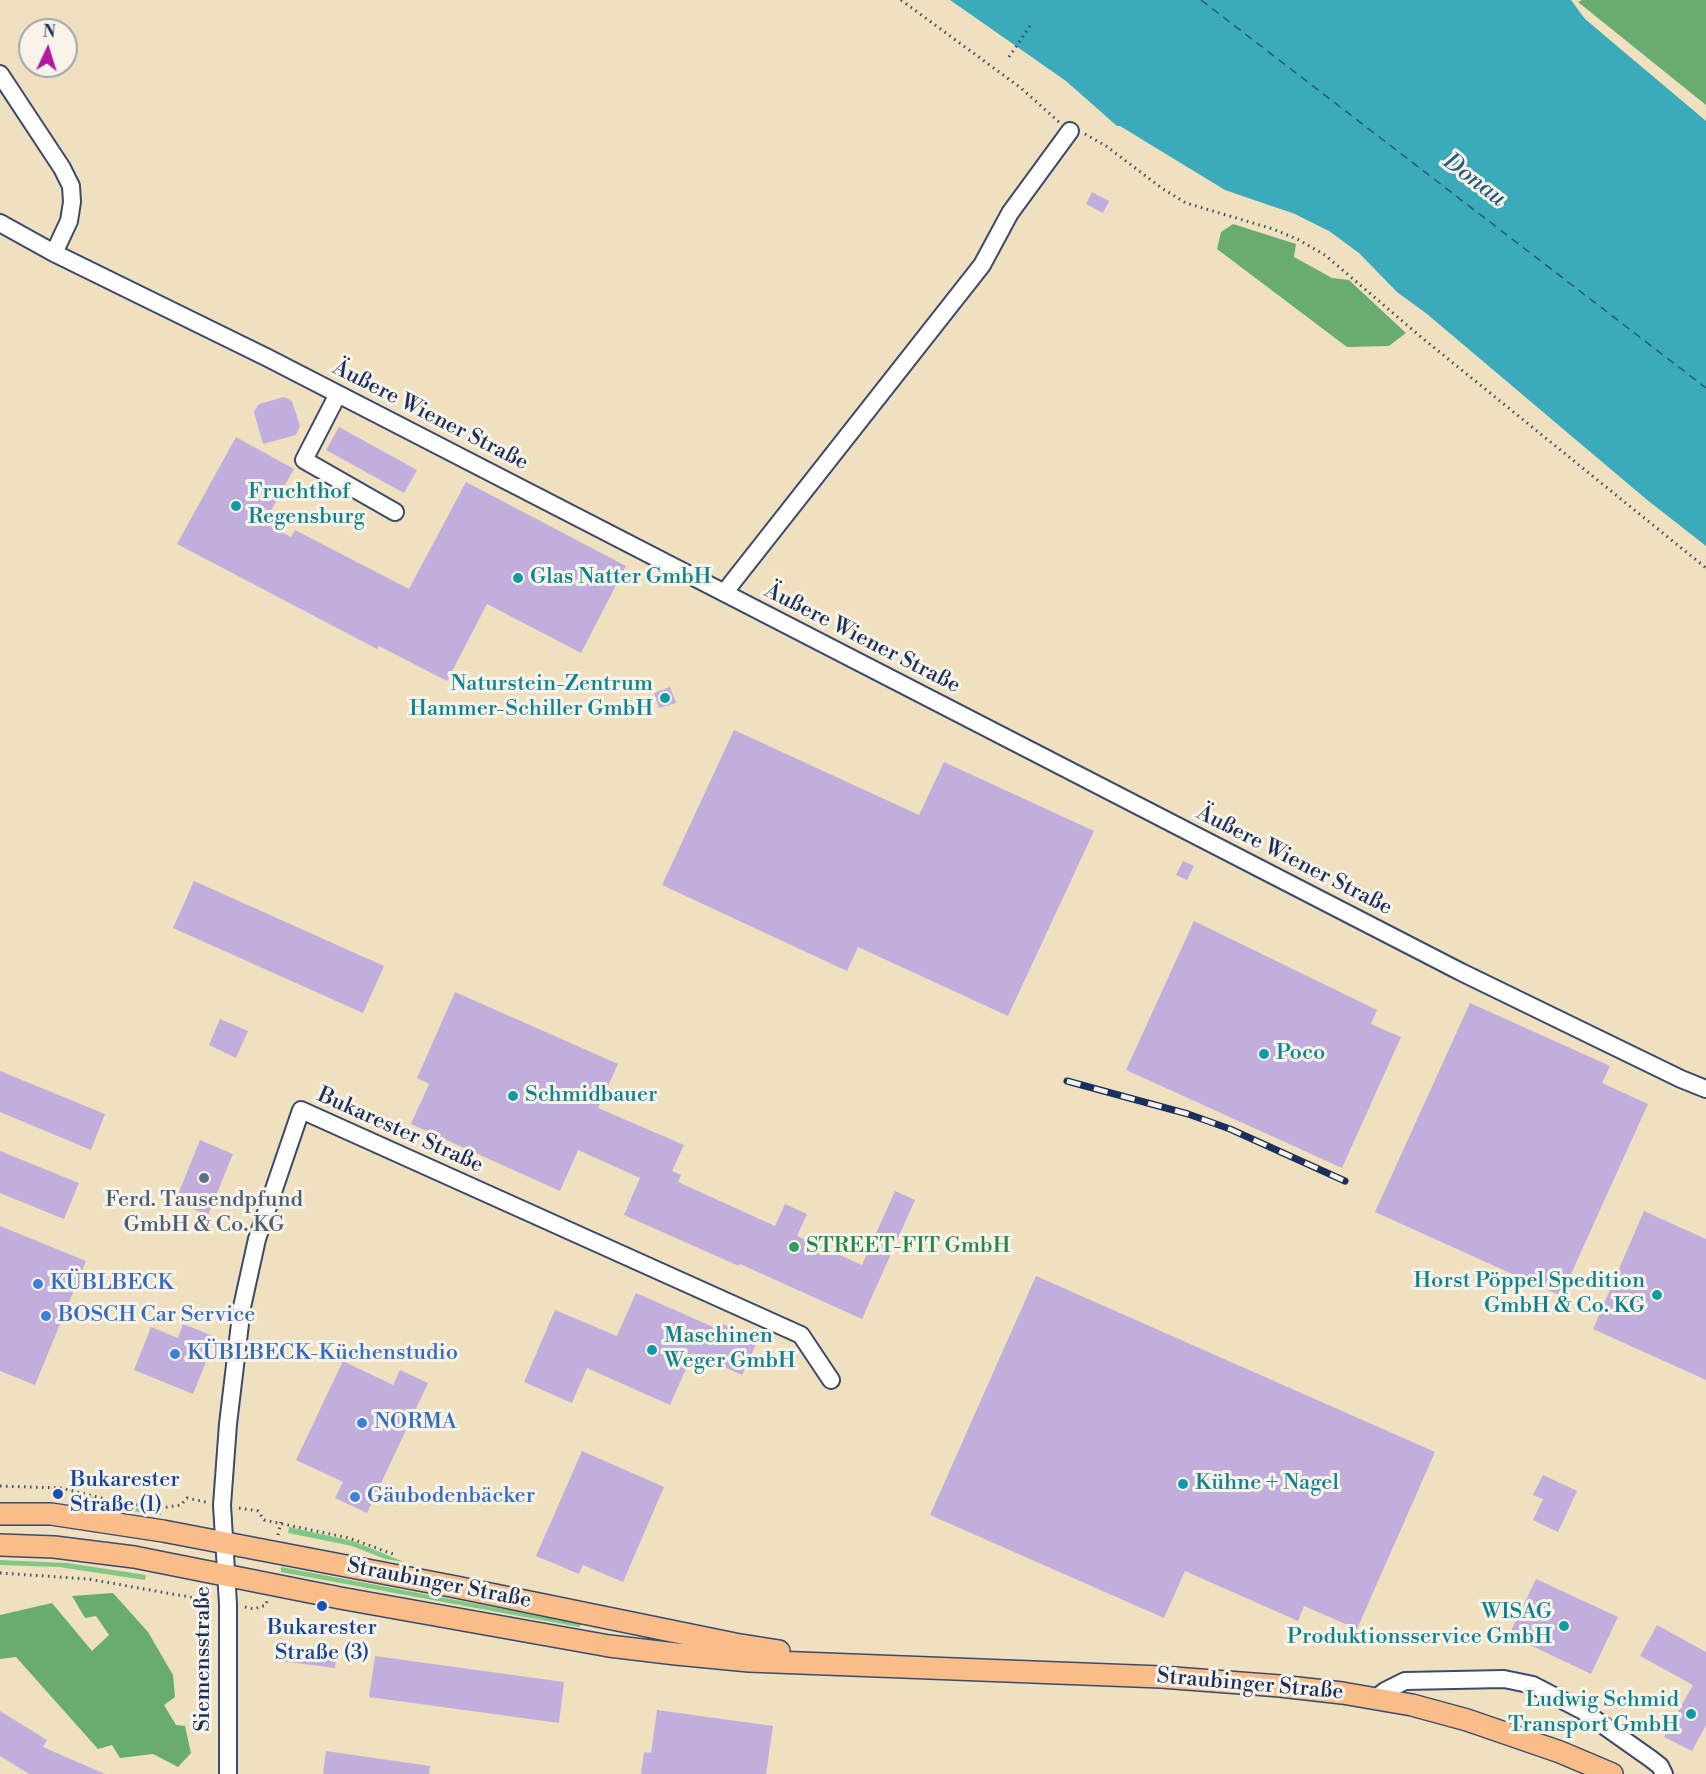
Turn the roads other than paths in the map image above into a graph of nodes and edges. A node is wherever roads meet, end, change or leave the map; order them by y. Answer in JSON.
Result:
{"nodes":[{"id":1,"x":0,"y":74,"type":"edge"},
{"id":2,"x":1070,"y":131,"type":"road end"},
{"id":3,"x":0,"y":224,"type":"edge"},
{"id":4,"x":54,"y":253,"type":"junction"},
{"id":5,"x":338,"y":394,"type":"junction"},
{"id":6,"x":395,"y":512,"type":"dead end"},
{"id":7,"x":724,"y":593,"type":"junction"},
{"id":8,"x":1706,"y":1089,"type":"edge"},
{"id":9,"x":831,"y":1380,"type":"dead end"},
{"id":10,"x":0,"y":1514,"type":"edge"},
{"id":11,"x":224,"y":1543,"type":"junction"},
{"id":12,"x":0,"y":1545,"type":"edge"},
{"id":13,"x":226,"y":1576,"type":"junction"},
{"id":14,"x":877,"y":1665,"type":"junction"},
{"id":15,"x":1376,"y":1698,"type":"junction"},
{"id":16,"x":228,"y":1774,"type":"edge"},
{"id":17,"x":1612,"y":1774,"type":"edge"},
{"id":18,"x":1664,"y":1774,"type":"edge"}],
"edges":[{"from":1,"to":4,"type":"street"},
{"from":2,"to":7,"type":"street"},
{"from":3,"to":4,"type":"street","name":"Äußere Wiener Straße"},
{"from":4,"to":5,"type":"street","name":"Äußere Wiener Straße"},
{"from":5,"to":6,"type":"street"},
{"from":5,"to":7,"type":"street","name":"Äußere Wiener Straße"},
{"from":7,"to":8,"type":"street","name":"Äußere Wiener Straße"},
{"from":9,"to":11,"type":"street","name":"Bukarester Straße"},
{"from":10,"to":11,"type":"main road","name":"Straubinger Straße"},
{"from":11,"to":13,"type":"street","name":"Siemensstraße"},
{"from":11,"to":14,"type":"main road","name":"Straubinger Straße"},
{"from":12,"to":13,"type":"main road","name":"Straubinger Straße"},
{"from":13,"to":14,"type":"main road","name":"Straubinger Straße"},
{"from":13,"to":16,"type":"street","name":"Siemensstraße"},
{"from":14,"to":15,"type":"main road","name":"Straubinger Straße"},
{"from":15,"to":17,"type":"main road","name":"Straubinger Straße"},
{"from":15,"to":18,"type":"street"}]}
